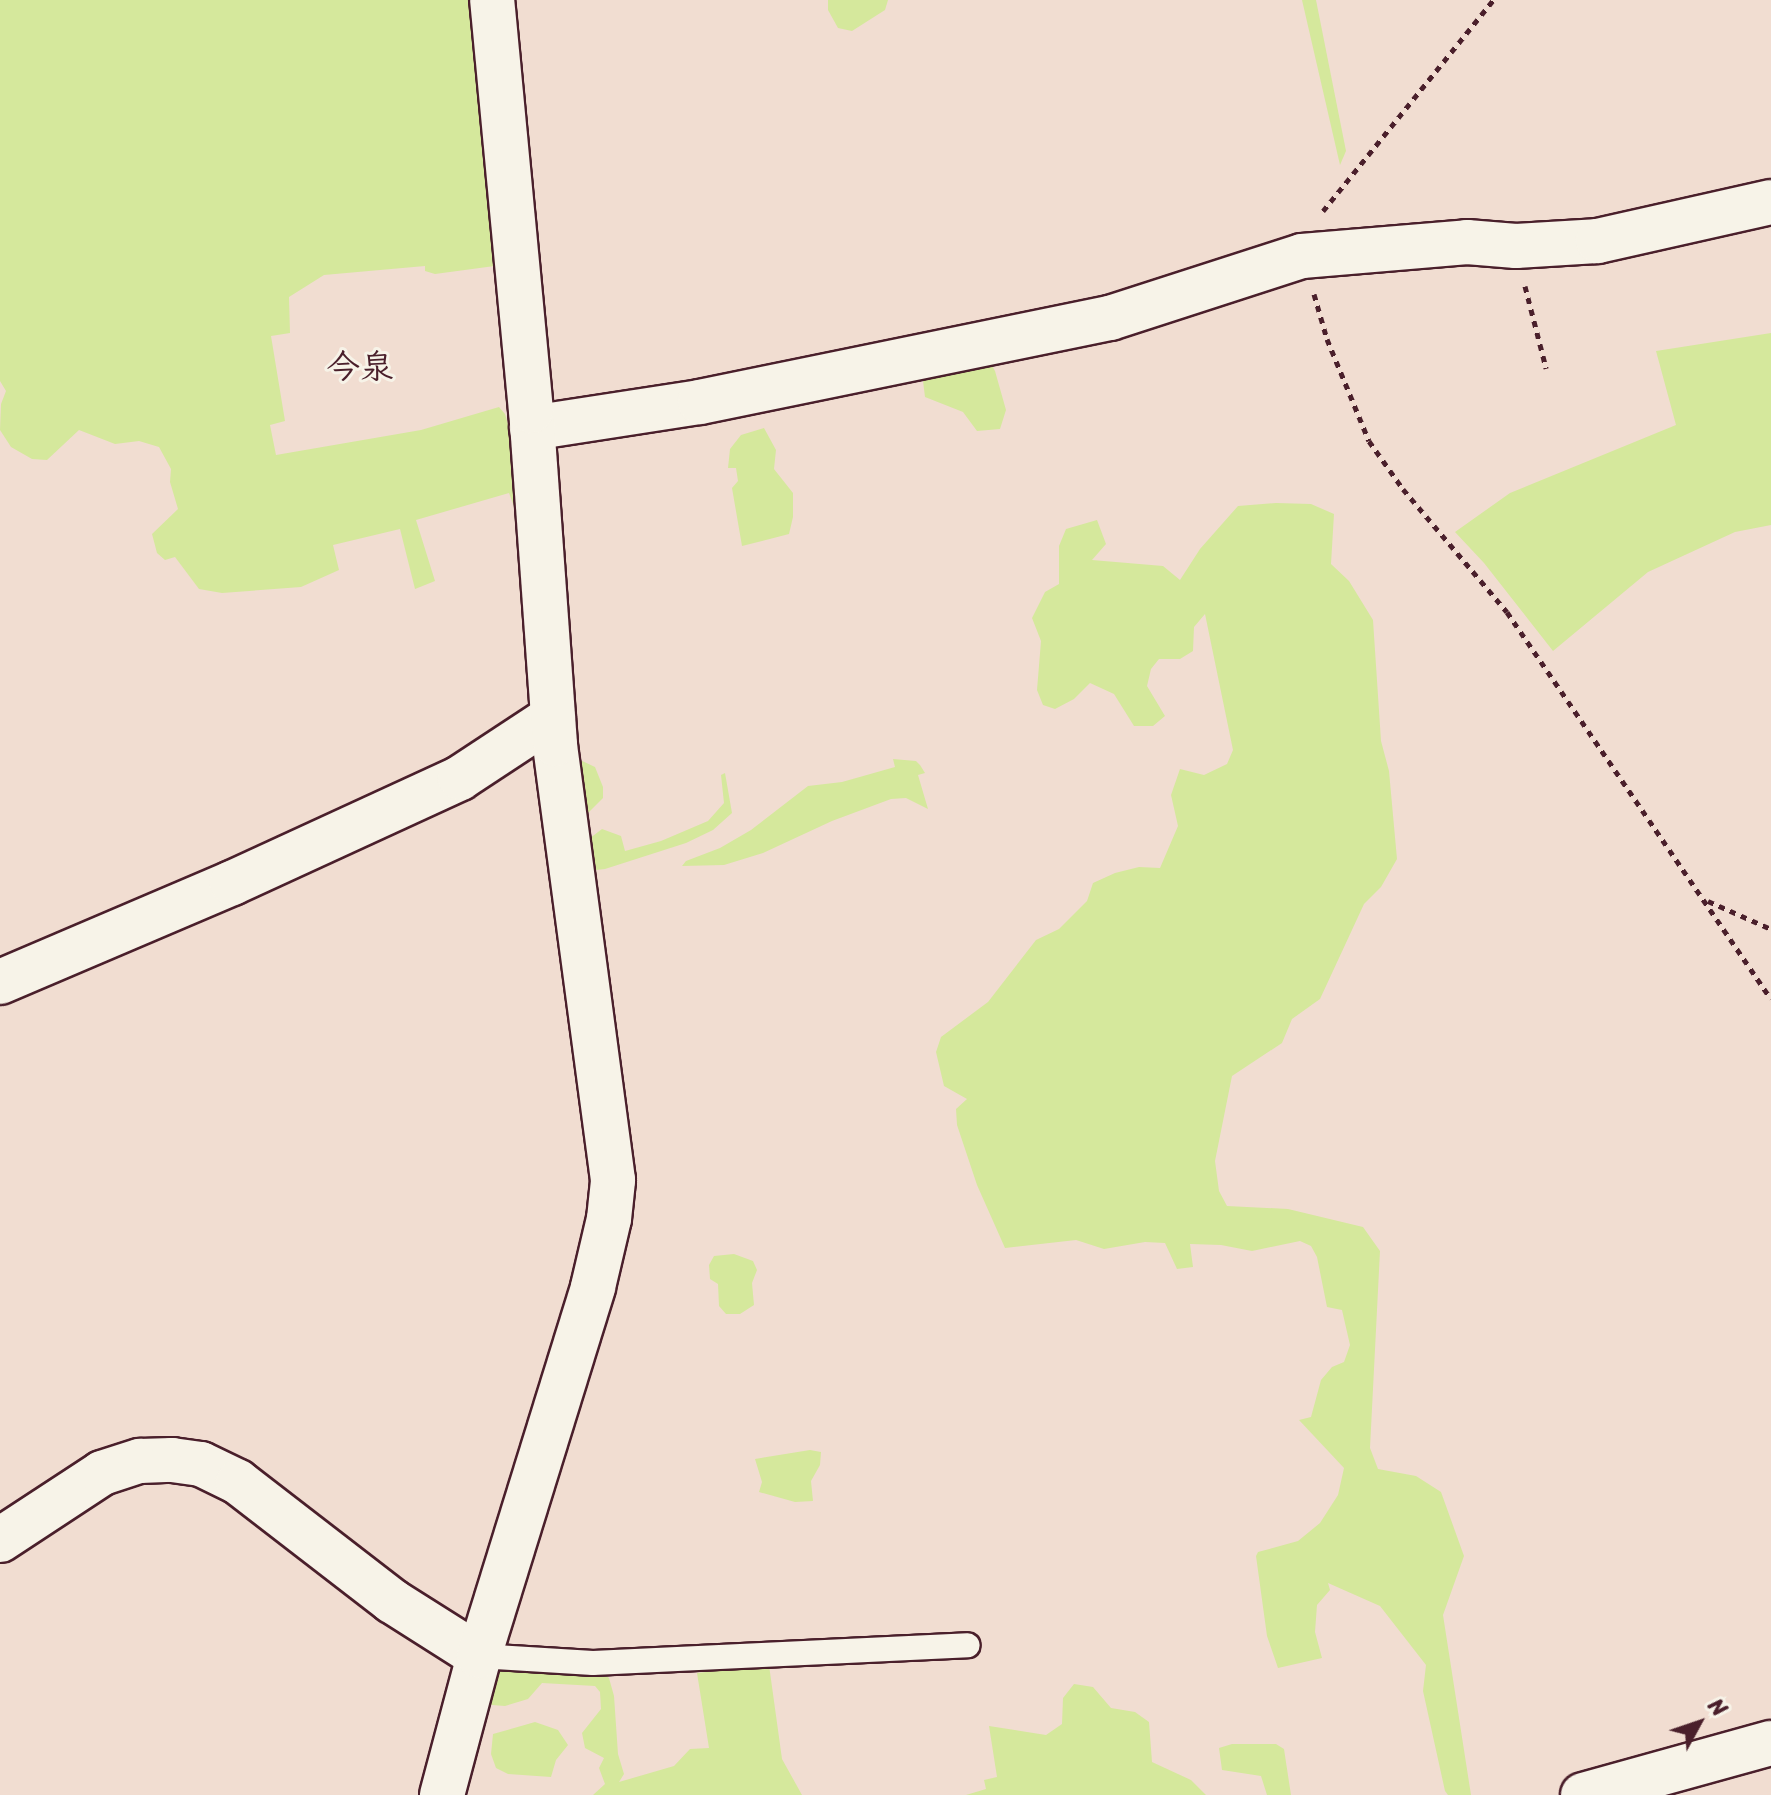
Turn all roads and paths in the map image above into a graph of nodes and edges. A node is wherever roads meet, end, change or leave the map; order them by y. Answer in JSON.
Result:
{"nodes":[{"id":1,"x":492,"y":0,"type":"edge"},
{"id":2,"x":1493,"y":0,"type":"edge"},
{"id":3,"x":1771,"y":202,"type":"edge"},
{"id":4,"x":1516,"y":246,"type":"junction"},
{"id":5,"x":1302,"y":256,"type":"junction"},
{"id":6,"x":1546,"y":368,"type":"dead end"},
{"id":7,"x":532,"y":428,"type":"junction"},
{"id":8,"x":553,"y":717,"type":"junction"},
{"id":9,"x":1707,"y":901,"type":"junction"},
{"id":10,"x":1771,"y":929,"type":"edge"},
{"id":11,"x":0,"y":982,"type":"edge"},
{"id":12,"x":1771,"y":999,"type":"edge"},
{"id":13,"x":0,"y":1540,"type":"edge"},
{"id":14,"x":968,"y":1645,"type":"dead end"},
{"id":15,"x":479,"y":1656,"type":"junction"},
{"id":16,"x":1771,"y":1743,"type":"edge"},
{"id":17,"x":442,"y":1795,"type":"edge"},
{"id":18,"x":1583,"y":1795,"type":"edge"}],
"edges":[{"from":1,"to":7,"type":"street"},
{"from":2,"to":5,"type":"path"},
{"from":3,"to":4,"type":"street"},
{"from":4,"to":5,"type":"street"},
{"from":4,"to":6,"type":"path"},
{"from":5,"to":7,"type":"street"},
{"from":5,"to":9,"type":"path"},
{"from":7,"to":8,"type":"street"},
{"from":8,"to":11,"type":"street"},
{"from":8,"to":15,"type":"street"},
{"from":9,"to":10,"type":"path"},
{"from":9,"to":12,"type":"path"},
{"from":13,"to":15,"type":"street"},
{"from":14,"to":15,"type":"lane"},
{"from":15,"to":17,"type":"street"},
{"from":16,"to":18,"type":"street"}]}
